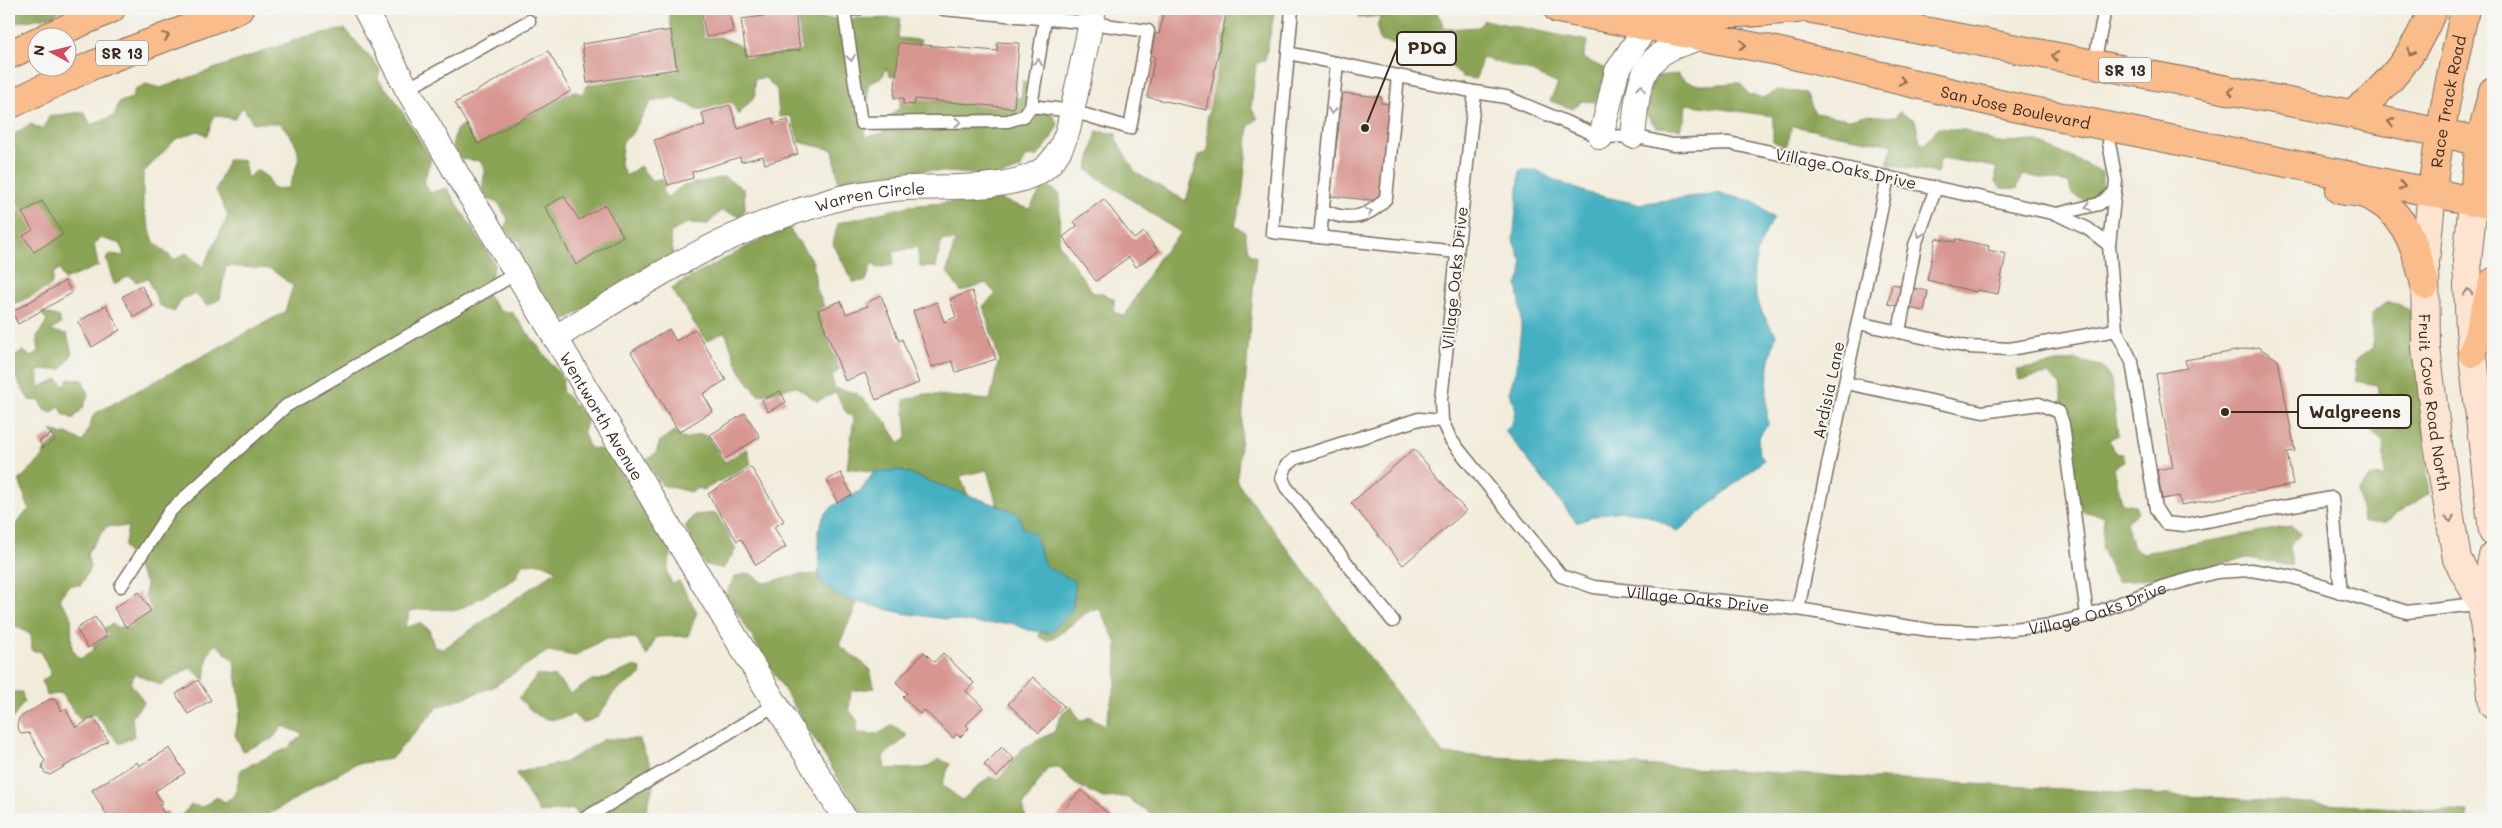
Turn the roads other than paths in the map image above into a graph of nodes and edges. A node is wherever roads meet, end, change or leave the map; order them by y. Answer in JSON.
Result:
{"nodes":[{"id":1,"x":111,"y":9,"type":"edge"},
{"id":2,"x":239,"y":9,"type":"edge"},
{"id":3,"x":365,"y":9,"type":"edge"},
{"id":4,"x":858,"y":9,"type":"edge"},
{"id":5,"x":943,"y":9,"type":"edge"},
{"id":6,"x":1558,"y":9,"type":"edge"},
{"id":7,"x":1797,"y":9,"type":"edge"},
{"id":8,"x":1812,"y":9,"type":"edge"},
{"id":9,"x":2105,"y":9,"type":"edge"},
{"id":10,"x":2433,"y":9,"type":"edge"},
{"id":11,"x":2465,"y":9,"type":"edge"},
{"id":12,"x":1293,"y":10,"type":"edge"},
{"id":13,"x":1093,"y":16,"type":"edge"},
{"id":14,"x":1045,"y":19,"type":"junction"},
{"id":15,"x":529,"y":21,"type":"dead end"},
{"id":16,"x":1646,"y":27,"type":"junction"},
{"id":17,"x":68,"y":28,"type":"edge"},
{"id":18,"x":1700,"y":38,"type":"junction"},
{"id":19,"x":28,"y":46,"type":"edge"},
{"id":20,"x":1288,"y":53,"type":"junction"},
{"id":21,"x":9,"y":55,"type":"edge"},
{"id":22,"x":1337,"y":63,"type":"junction"},
{"id":23,"x":2094,"y":64,"type":"junction"},
{"id":24,"x":1398,"y":76,"type":"junction"},
{"id":25,"x":407,"y":89,"type":"junction"},
{"id":26,"x":2493,"y":91,"type":"edge"},
{"id":27,"x":1474,"y":92,"type":"junction"},
{"id":28,"x":9,"y":104,"type":"edge"},
{"id":29,"x":1031,"y":106,"type":"junction"},
{"id":30,"x":2012,"y":107,"type":"junction"},
{"id":31,"x":1072,"y":111,"type":"junction"},
{"id":32,"x":2351,"y":114,"type":"junction"},
{"id":33,"x":2439,"y":132,"type":"junction"},
{"id":34,"x":1633,"y":136,"type":"junction"},
{"id":35,"x":1601,"y":137,"type":"junction"},
{"id":36,"x":2109,"y":143,"type":"junction"},
{"id":37,"x":2487,"y":143,"type":"edge"},
{"id":38,"x":1888,"y":177,"type":"junction"},
{"id":39,"x":1936,"y":188,"type":"junction"},
{"id":40,"x":2115,"y":192,"type":"junction"},
{"id":41,"x":2432,"y":192,"type":"junction"},
{"id":42,"x":2483,"y":204,"type":"edge"},
{"id":43,"x":1323,"y":210,"type":"junction"},
{"id":44,"x":2057,"y":214,"type":"junction"},
{"id":45,"x":1320,"y":237,"type":"junction"},
{"id":46,"x":2110,"y":245,"type":"junction"},
{"id":47,"x":1457,"y":252,"type":"junction"},
{"id":48,"x":517,"y":273,"type":"junction"},
{"id":49,"x":2493,"y":282,"type":"edge"},
{"id":50,"x":2425,"y":285,"type":"junction"},
{"id":51,"x":1858,"y":323,"type":"junction"},
{"id":52,"x":2116,"y":330,"type":"junction"},
{"id":53,"x":1899,"y":332,"type":"junction"},
{"id":54,"x":555,"y":338,"type":"junction"},
{"id":55,"x":2473,"y":353,"type":"junction"},
{"id":56,"x":1846,"y":383,"type":"junction"},
{"id":57,"x":1442,"y":422,"type":"junction"},
{"id":58,"x":2493,"y":532,"type":"edge"},
{"id":59,"x":2493,"y":556,"type":"edge"},
{"id":60,"x":121,"y":586,"type":"dead end"},
{"id":61,"x":2341,"y":593,"type":"junction"},
{"id":62,"x":2488,"y":602,"type":"edge"},
{"id":63,"x":1798,"y":609,"type":"junction"},
{"id":64,"x":2087,"y":616,"type":"junction"},
{"id":65,"x":1393,"y":621,"type":"dead end"},
{"id":66,"x":775,"y":705,"type":"junction"},
{"id":67,"x":2493,"y":705,"type":"edge"},
{"id":68,"x":842,"y":818,"type":"edge"},
{"id":69,"x":584,"y":819,"type":"edge"}],
"edges":[{"from":1,"to":17,"type":"main road","number":"SR 13"},
{"from":28,"to":2,"type":"main road","number":"SR 13","one_way":true},
{"from":3,"to":25,"type":"street","name":"Wentworth Avenue"},
{"from":4,"to":29,"type":"lane","one_way":true},
{"from":5,"to":14,"type":"lane"},
{"from":6,"to":16,"type":"main road","name":"San Jose Boulevard"},
{"from":7,"to":16,"type":"main road"},
{"from":23,"to":8,"type":"main road","number":"SR 13","one_way":true},
{"from":9,"to":23,"type":"lane"},
{"from":10,"to":32,"type":"main road","one_way":true},
{"from":11,"to":33,"type":"main road","name":"Race Track Road"},
{"from":12,"to":20,"type":"lane"},
{"from":13,"to":14,"type":"lane"},
{"from":13,"to":31,"type":"street","name":"Warren Circle"},
{"from":13,"to":31,"type":"lane"},
{"from":29,"to":14,"type":"lane","one_way":true},
{"from":15,"to":25,"type":"lane"},
{"from":16,"to":18,"type":"main road","name":"San Jose Boulevard"},
{"from":16,"to":35,"type":"street"},
{"from":18,"to":30,"type":"main road","name":"San Jose Boulevard","one_way":true},
{"from":34,"to":18,"type":"street","one_way":true},
{"from":19,"to":21,"type":"main road"},
{"from":20,"to":22,"type":"lane"},
{"from":20,"to":45,"type":"lane"},
{"from":22,"to":24,"type":"lane"},
{"from":22,"to":43,"type":"lane","one_way":true},
{"from":32,"to":23,"type":"main road","number":"SR 13","one_way":true},
{"from":24,"to":27,"type":"lane"},
{"from":43,"to":24,"type":"lane","one_way":true},
{"from":25,"to":48,"type":"street","name":"Wentworth Avenue"},
{"from":26,"to":37,"type":"main road"},
{"from":27,"to":35,"type":"lane","name":"Village Oaks Drive"},
{"from":27,"to":47,"type":"lane","name":"Village Oaks Drive"},
{"from":29,"to":31,"type":"lane"},
{"from":30,"to":36,"type":"main road"},
{"from":30,"to":41,"type":"main road","name":"San Jose Boulevard","one_way":true},
{"from":31,"to":54,"type":"street","name":"Warren Circle"},
{"from":33,"to":32,"type":"main road","number":"SR 13","one_way":true},
{"from":33,"to":37,"type":"main road","number":"SR 13"},
{"from":33,"to":41,"type":"main road","name":"Race Track Road"},
{"from":34,"to":35,"type":"lane","name":"Village Oaks Drive"},
{"from":34,"to":38,"type":"lane","name":"Village Oaks Drive"},
{"from":36,"to":40,"type":"lane"},
{"from":36,"to":50,"type":"main road"},
{"from":37,"to":42,"type":"main road"},
{"from":38,"to":39,"type":"lane","name":"Village Oaks Drive"},
{"from":38,"to":51,"type":"lane","name":"Ardisia Lane"},
{"from":39,"to":44,"type":"lane","name":"Village Oaks Drive"},
{"from":39,"to":53,"type":"lane","one_way":true},
{"from":40,"to":44,"type":"lane","one_way":true},
{"from":40,"to":46,"type":"lane"},
{"from":41,"to":42,"type":"main road","name":"San Jose Boulevard"},
{"from":41,"to":50,"type":"street","name":"Fruit Cove Road North"},
{"from":55,"to":42,"type":"street","one_way":true},
{"from":43,"to":45,"type":"lane"},
{"from":44,"to":46,"type":"lane"},
{"from":45,"to":47,"type":"lane"},
{"from":46,"to":52,"type":"lane"},
{"from":47,"to":57,"type":"lane","name":"Village Oaks Drive"},
{"from":48,"to":54,"type":"street","name":"Wentworth Avenue"},
{"from":48,"to":60,"type":"lane"},
{"from":49,"to":55,"type":"main road"},
{"from":50,"to":62,"type":"street","name":"Fruit Cove Road North","one_way":true},
{"from":51,"to":53,"type":"lane"},
{"from":51,"to":56,"type":"lane","name":"Ardisia Lane"},
{"from":52,"to":53,"type":"lane"},
{"from":52,"to":61,"type":"lane"},
{"from":54,"to":66,"type":"street","name":"Wentworth Avenue"},
{"from":55,"to":58,"type":"street"},
{"from":56,"to":63,"type":"lane","name":"Ardisia Lane"},
{"from":56,"to":64,"type":"lane"},
{"from":57,"to":63,"type":"lane","name":"Village Oaks Drive"},
{"from":57,"to":65,"type":"lane"},
{"from":59,"to":62,"type":"street","name":"Fruit Cove Road North"},
{"from":61,"to":62,"type":"lane","name":"Village Oaks Drive"},
{"from":61,"to":64,"type":"lane","name":"Village Oaks Drive"},
{"from":62,"to":67,"type":"street","name":"Fruit Cove Road North"},
{"from":63,"to":64,"type":"lane","name":"Village Oaks Drive"},
{"from":66,"to":68,"type":"street","name":"Wentworth Avenue"},
{"from":66,"to":69,"type":"lane"}]}
